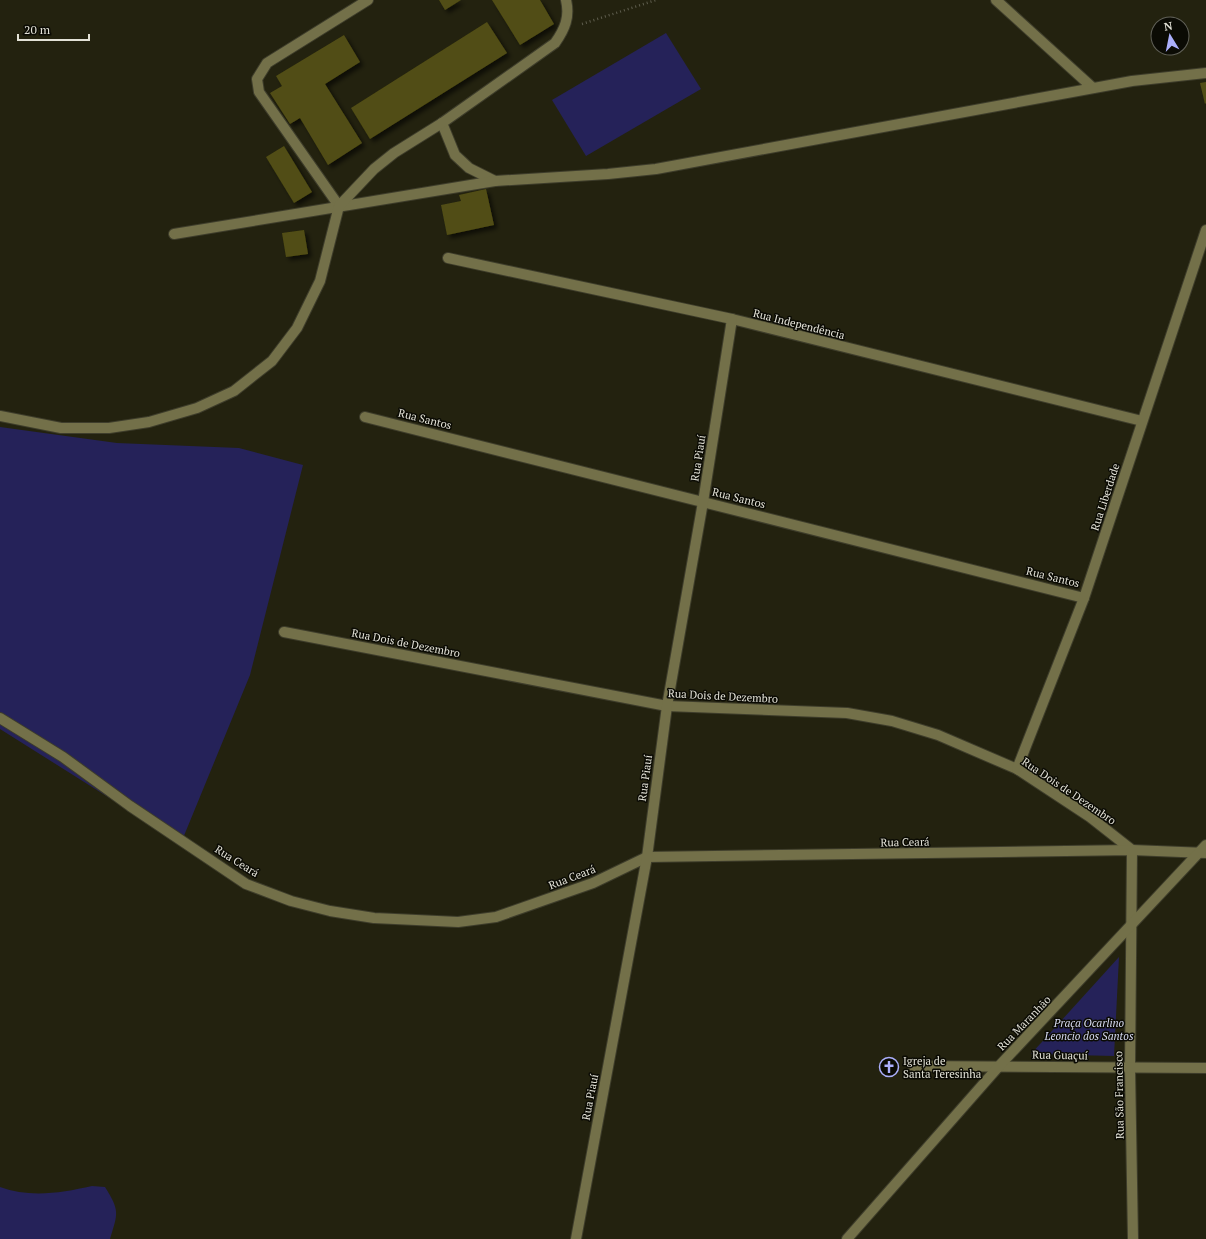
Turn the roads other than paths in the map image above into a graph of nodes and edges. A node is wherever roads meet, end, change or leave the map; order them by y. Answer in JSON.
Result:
{"nodes":[{"id":1,"x":368,"y":0,"type":"edge"},
{"id":2,"x":566,"y":0,"type":"edge"},
{"id":3,"x":996,"y":0,"type":"edge"},
{"id":4,"x":1206,"y":73,"type":"edge"},
{"id":5,"x":1093,"y":88,"type":"junction"},
{"id":6,"x":442,"y":123,"type":"junction"},
{"id":7,"x":495,"y":181,"type":"junction"},
{"id":8,"x":339,"y":206,"type":"junction"},
{"id":9,"x":1206,"y":230,"type":"edge"},
{"id":10,"x":174,"y":234,"type":"dead end"},
{"id":11,"x":448,"y":258,"type":"dead end"},
{"id":12,"x":732,"y":319,"type":"junction"},
{"id":13,"x":0,"y":416,"type":"edge"},
{"id":14,"x":365,"y":417,"type":"dead end"},
{"id":15,"x":1142,"y":422,"type":"junction"},
{"id":16,"x":703,"y":502,"type":"junction"},
{"id":17,"x":1084,"y":598,"type":"junction"},
{"id":18,"x":284,"y":632,"type":"dead end"},
{"id":19,"x":667,"y":706,"type":"junction"},
{"id":20,"x":0,"y":718,"type":"edge"},
{"id":21,"x":1017,"y":769,"type":"junction"},
{"id":22,"x":1206,"y":845,"type":"edge"},
{"id":23,"x":1132,"y":850,"type":"junction"},
{"id":24,"x":1202,"y":853,"type":"edge"},
{"id":25,"x":647,"y":857,"type":"junction"},
{"id":26,"x":1131,"y":927,"type":"junction"},
{"id":27,"x":1000,"y":1065,"type":"junction"},
{"id":28,"x":913,"y":1066,"type":"dead end"},
{"id":29,"x":1130,"y":1068,"type":"junction"},
{"id":30,"x":1206,"y":1068,"type":"edge"},
{"id":31,"x":576,"y":1239,"type":"edge"},
{"id":32,"x":847,"y":1239,"type":"edge"},
{"id":33,"x":1133,"y":1239,"type":"edge"}],
"edges":[{"from":1,"to":8,"type":"street"},
{"from":2,"to":6,"type":"street"},
{"from":3,"to":5,"type":"street"},
{"from":4,"to":5,"type":"street"},
{"from":5,"to":7,"type":"street"},
{"from":6,"to":7,"type":"street"},
{"from":6,"to":8,"type":"street"},
{"from":7,"to":8,"type":"street"},
{"from":8,"to":10,"type":"street"},
{"from":8,"to":13,"type":"street"},
{"from":9,"to":15,"type":"street","name":"Rua Liberdade"},
{"from":11,"to":12,"type":"street","name":"Rua Independência"},
{"from":12,"to":15,"type":"street","name":"Rua Independência"},
{"from":12,"to":16,"type":"street","name":"Rua Piauí"},
{"from":14,"to":16,"type":"street","name":"Rua Santos"},
{"from":15,"to":17,"type":"street","name":"Rua Liberdade"},
{"from":16,"to":17,"type":"street","name":"Rua Santos"},
{"from":16,"to":19,"type":"street","name":"Rua Piauí"},
{"from":17,"to":21,"type":"street","name":"Rua Liberdade"},
{"from":18,"to":19,"type":"street","name":"Rua Dois de Dezembro"},
{"from":19,"to":21,"type":"street","name":"Rua Dois de Dezembro"},
{"from":19,"to":25,"type":"street","name":"Rua Piauí"},
{"from":20,"to":25,"type":"street","name":"Rua Ceará"},
{"from":21,"to":23,"type":"street","name":"Rua Dois de Dezembro"},
{"from":22,"to":24,"type":"street","name":"Rua Maranhão"},
{"from":23,"to":24,"type":"street","name":"Rua Ceará"},
{"from":23,"to":25,"type":"street","name":"Rua Ceará"},
{"from":23,"to":26,"type":"street","name":"Rua São Francisco"},
{"from":24,"to":26,"type":"street","name":"Rua Maranhão"},
{"from":25,"to":31,"type":"street","name":"Rua Piauí"},
{"from":26,"to":27,"type":"street","name":"Rua Maranhão"},
{"from":26,"to":29,"type":"street","name":"Rua São Francisco"},
{"from":27,"to":28,"type":"street","name":"Rua Guaçuí"},
{"from":27,"to":29,"type":"street","name":"Rua Guaçuí"},
{"from":27,"to":32,"type":"street","name":"Rua Maranhão"},
{"from":29,"to":30,"type":"street","name":"Rua Guaçuí"},
{"from":29,"to":33,"type":"street","name":"Rua São Francisco"}]}
